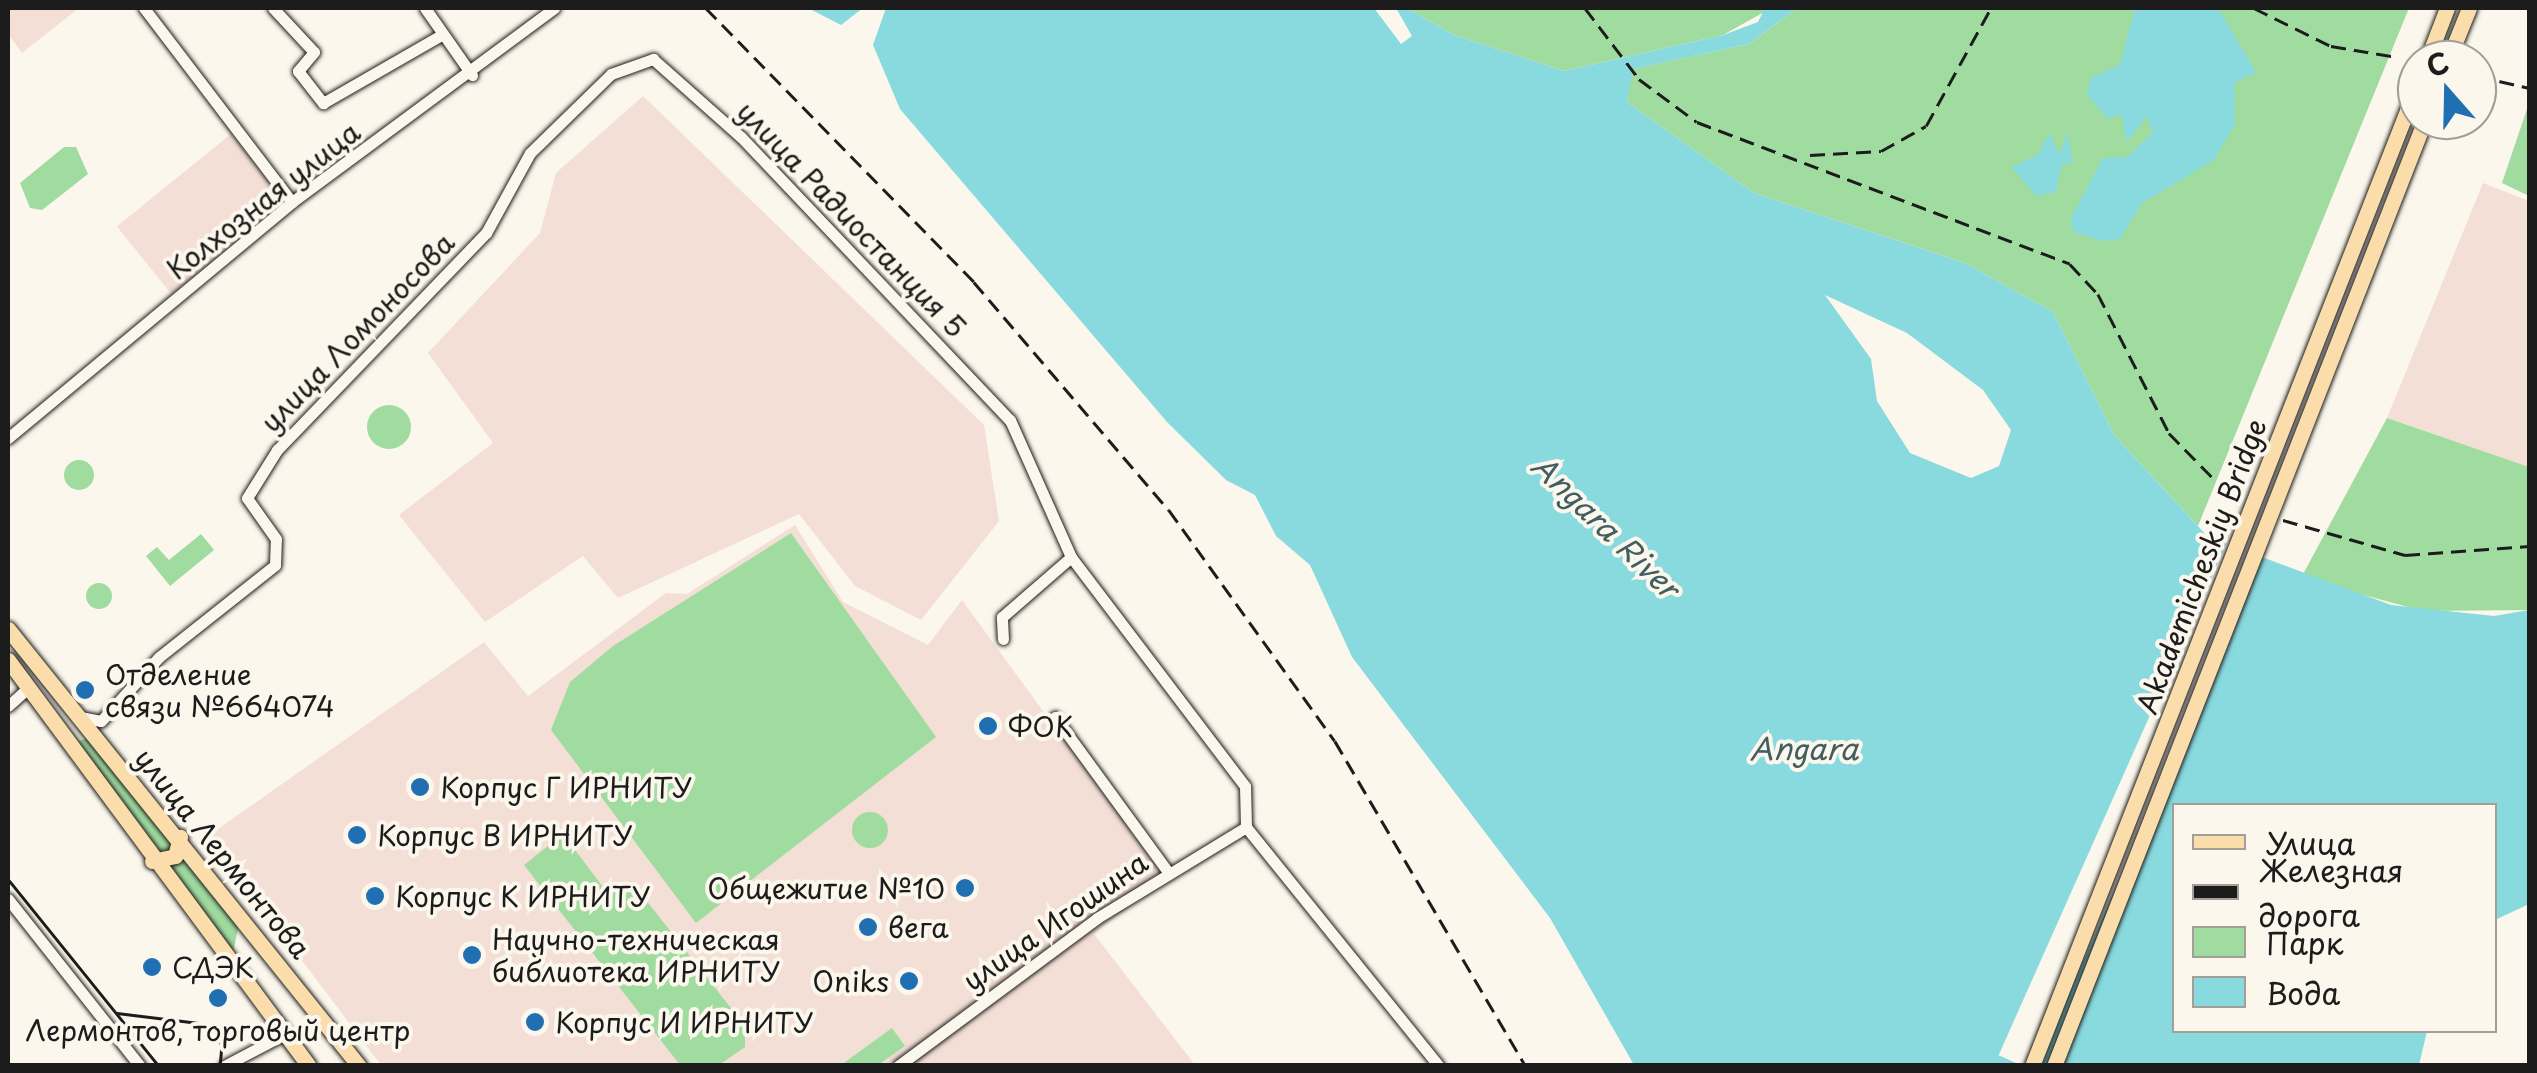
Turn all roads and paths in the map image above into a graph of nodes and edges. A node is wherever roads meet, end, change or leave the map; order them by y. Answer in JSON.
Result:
{"nodes":[{"id":1,"x":144,"y":8,"type":"edge"},
{"id":2,"x":272,"y":8,"type":"edge"},
{"id":3,"x":425,"y":8,"type":"edge"},
{"id":4,"x":554,"y":8,"type":"edge"},
{"id":5,"x":2448,"y":8,"type":"edge"},
{"id":6,"x":2469,"y":8,"type":"edge"},
{"id":7,"x":443,"y":34,"type":"junction"},
{"id":8,"x":2435,"y":40,"type":"edge"},
{"id":9,"x":2456,"y":40,"type":"edge"},
{"id":10,"x":652,"y":59,"type":"joint"},
{"id":11,"x":472,"y":75,"type":"junction"},
{"id":12,"x":2397,"y":136,"type":"edge"},
{"id":13,"x":2417,"y":140,"type":"edge"},
{"id":14,"x":292,"y":202,"type":"junction"},
{"id":15,"x":8,"y":438,"type":"edge"},
{"id":16,"x":1072,"y":556,"type":"junction"},
{"id":17,"x":8,"y":628,"type":"edge"},
{"id":18,"x":1002,"y":639,"type":"dead end"},
{"id":19,"x":8,"y":660,"type":"edge"},
{"id":20,"x":28,"y":688,"type":"junction"},
{"id":21,"x":8,"y":706,"type":"edge"},
{"id":22,"x":1055,"y":716,"type":"dead end"},
{"id":23,"x":80,"y":717,"type":"junction"},
{"id":24,"x":92,"y":731,"type":"junction"},
{"id":25,"x":72,"y":757,"type":"junction"},
{"id":26,"x":1246,"y":827,"type":"junction"},
{"id":27,"x":180,"y":837,"type":"junction"},
{"id":28,"x":152,"y":860,"type":"junction"},
{"id":29,"x":1168,"y":872,"type":"junction"},
{"id":30,"x":8,"y":898,"type":"edge"},
{"id":31,"x":285,"y":1034,"type":"junction"},
{"id":32,"x":140,"y":1066,"type":"edge"},
{"id":33,"x":224,"y":1066,"type":"edge"},
{"id":34,"x":310,"y":1066,"type":"edge"},
{"id":35,"x":359,"y":1066,"type":"edge"},
{"id":36,"x":898,"y":1066,"type":"edge"},
{"id":37,"x":1438,"y":1066,"type":"edge"},
{"id":38,"x":2032,"y":1066,"type":"edge"},
{"id":39,"x":2054,"y":1066,"type":"edge"}],
"edges":[{"from":1,"to":14,"type":"street"},
{"from":2,"to":7,"type":"street"},
{"from":3,"to":7,"type":"street"},
{"from":4,"to":11,"type":"street","name":"Колхозная улица"},
{"from":5,"to":8,"type":"main road"},
{"from":6,"to":9,"type":"main road"},
{"from":7,"to":11,"type":"street"},
{"from":10,"to":16,"type":"street","name":"улица Радиостанция 5"},
{"from":10,"to":23,"type":"street","name":"улица Ломоносова"},
{"from":11,"to":14,"type":"street","name":"Колхозная улица"},
{"from":12,"to":38,"type":"main road","name":"Akademicheskiy Bridge","bridge":true},
{"from":13,"to":39,"type":"main road","name":"Akademicheskiy Bridge","bridge":true},
{"from":14,"to":15,"type":"street","name":"Колхозная улица"},
{"from":16,"to":18,"type":"street"},
{"from":16,"to":26,"type":"street","name":"улица Радиостанция 5"},
{"from":17,"to":23,"type":"main road","name":"улица Лермонтова"},
{"from":19,"to":20,"type":"main road"},
{"from":20,"to":21,"type":"street"},
{"from":20,"to":25,"type":"main road"},
{"from":22,"to":29,"type":"street"},
{"from":23,"to":24,"type":"main road","name":"улица Лермонтова"},
{"from":24,"to":25,"type":"main road"},
{"from":24,"to":27,"type":"main road","name":"улица Лермонтова"},
{"from":25,"to":28,"type":"main road"},
{"from":26,"to":29,"type":"street","name":"улица Игошина"},
{"from":26,"to":37,"type":"street"},
{"from":27,"to":28,"type":"main road"},
{"from":27,"to":35,"type":"main road","name":"улица Лермонтова"},
{"from":28,"to":31,"type":"main road"},
{"from":29,"to":36,"type":"street","name":"улица Игошина"},
{"from":30,"to":32,"type":"street"},
{"from":31,"to":33,"type":"street"},
{"from":31,"to":34,"type":"main road"}]}
